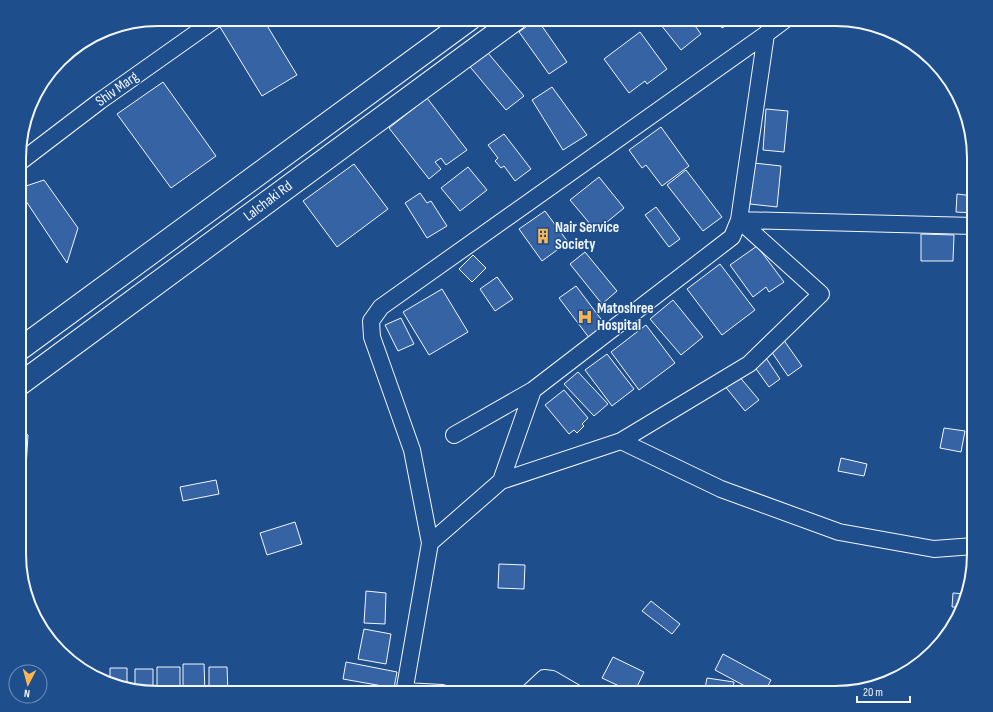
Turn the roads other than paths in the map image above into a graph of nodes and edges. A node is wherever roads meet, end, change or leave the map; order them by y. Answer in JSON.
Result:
{"nodes":[{"id":1,"x":206,"y":26,"type":"edge"},
{"id":2,"x":460,"y":26,"type":"edge"},
{"id":3,"x":777,"y":26,"type":"edge"},
{"id":4,"x":487,"y":28,"type":"edge"},
{"id":5,"x":766,"y":34,"type":"junction"},
{"id":6,"x":322,"y":128,"type":"junction"},
{"id":7,"x":335,"y":151,"type":"junction"},
{"id":8,"x":26,"y":157,"type":"edge"},
{"id":9,"x":739,"y":220,"type":"junction"},
{"id":10,"x":967,"y":226,"type":"edge"},
{"id":11,"x":26,"y":345,"type":"edge"},
{"id":12,"x":26,"y":380,"type":"edge"},
{"id":13,"x":533,"y":390,"type":"junction"},
{"id":14,"x":454,"y":435,"type":"dead end"},
{"id":15,"x":621,"y":442,"type":"junction"},
{"id":16,"x":501,"y":481,"type":"junction"},
{"id":17,"x":430,"y":543,"type":"junction"},
{"id":18,"x":967,"y":547,"type":"edge"},
{"id":19,"x":405,"y":686,"type":"edge"},
{"id":20,"x":535,"y":686,"type":"edge"},
{"id":21,"x":564,"y":686,"type":"edge"}],
"edges":[{"from":1,"to":8,"type":"street","name":"Shiv Marg"},
{"from":2,"to":6,"type":"main road","name":"Lalchaki Rd"},
{"from":3,"to":5,"type":"street"},
{"from":4,"to":7,"type":"main road","name":"Lalchaki Rd"},
{"from":5,"to":9,"type":"street"},
{"from":5,"to":17,"type":"street"},
{"from":6,"to":7,"type":"main road"},
{"from":6,"to":11,"type":"main road","name":"Lalchaki Rd"},
{"from":7,"to":12,"type":"main road","name":"Lalchaki Rd"},
{"from":9,"to":10,"type":"street"},
{"from":9,"to":13,"type":"street"},
{"from":9,"to":15,"type":"street"},
{"from":13,"to":14,"type":"street"},
{"from":13,"to":16,"type":"street"},
{"from":15,"to":16,"type":"street"},
{"from":15,"to":18,"type":"street"},
{"from":16,"to":17,"type":"street"},
{"from":17,"to":19,"type":"street"},
{"from":20,"to":21,"type":"street"}]}
